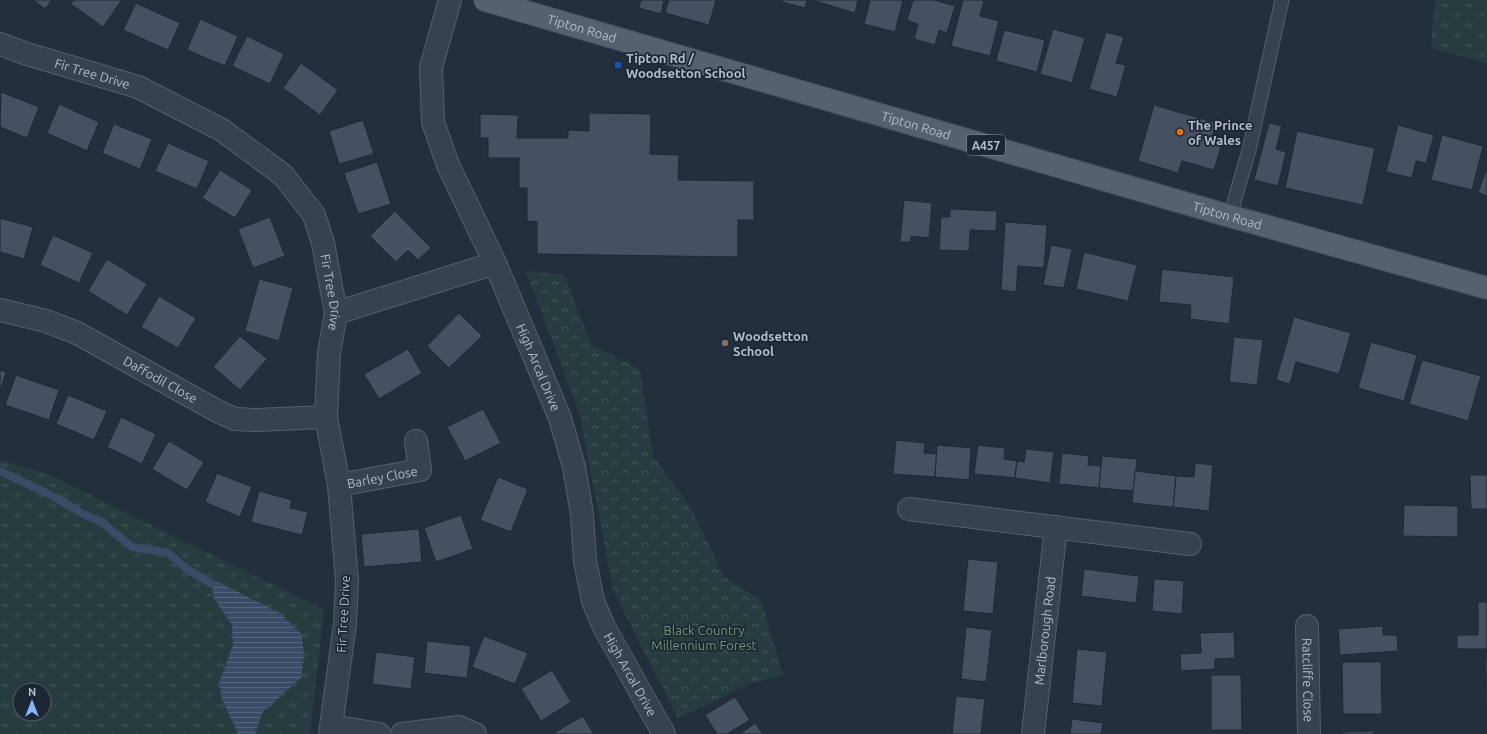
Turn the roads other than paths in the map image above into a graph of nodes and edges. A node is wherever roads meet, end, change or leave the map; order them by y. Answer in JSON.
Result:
{"nodes":[{"id":1,"x":450,"y":0,"type":"edge"},
{"id":2,"x":485,"y":0,"type":"edge"},
{"id":3,"x":1282,"y":0,"type":"edge"},
{"id":4,"x":0,"y":44,"type":"edge"},
{"id":5,"x":1230,"y":216,"type":"junction"},
{"id":6,"x":495,"y":263,"type":"junction"},
{"id":7,"x":1487,"y":288,"type":"edge"},
{"id":8,"x":0,"y":310,"type":"edge"},
{"id":9,"x":336,"y":313,"type":"junction"},
{"id":10,"x":326,"y":417,"type":"junction"},
{"id":11,"x":416,"y":441,"type":"dead end"},
{"id":12,"x":339,"y":485,"type":"junction"},
{"id":13,"x":909,"y":509,"type":"dead end"},
{"id":14,"x":1056,"y":527,"type":"junction"},
{"id":15,"x":1190,"y":544,"type":"dead end"},
{"id":16,"x":1307,"y":626,"type":"dead end"},
{"id":17,"x":331,"y":730,"type":"edge"},
{"id":18,"x":378,"y":734,"type":"edge"},
{"id":19,"x":402,"y":734,"type":"edge"},
{"id":20,"x":475,"y":734,"type":"edge"},
{"id":21,"x":664,"y":734,"type":"edge"},
{"id":22,"x":1034,"y":734,"type":"edge"},
{"id":23,"x":1309,"y":734,"type":"edge"}],
"edges":[{"from":1,"to":6,"type":"street","name":"High Arcal Drive"},
{"from":2,"to":5,"type":"main road","name":"Tipton Road","number":"A457"},
{"from":3,"to":5,"type":"lane"},
{"from":4,"to":9,"type":"street","name":"Fir Tree Drive"},
{"from":5,"to":7,"type":"main road","name":"Tipton Road","number":"A457"},
{"from":6,"to":9,"type":"street"},
{"from":6,"to":21,"type":"street","name":"High Arcal Drive"},
{"from":8,"to":10,"type":"street","name":"Daffodil Close"},
{"from":9,"to":10,"type":"street","name":"Fir Tree Drive"},
{"from":10,"to":12,"type":"street","name":"Fir Tree Drive"},
{"from":11,"to":12,"type":"street","name":"Barley Close"},
{"from":12,"to":17,"type":"street","name":"Fir Tree Drive"},
{"from":13,"to":14,"type":"street"},
{"from":14,"to":15,"type":"street"},
{"from":14,"to":22,"type":"street","name":"Marlborough Road"},
{"from":16,"to":23,"type":"street","name":"Ratcliffe Close"},
{"from":17,"to":18,"type":"street"},
{"from":19,"to":20,"type":"street"}]}
